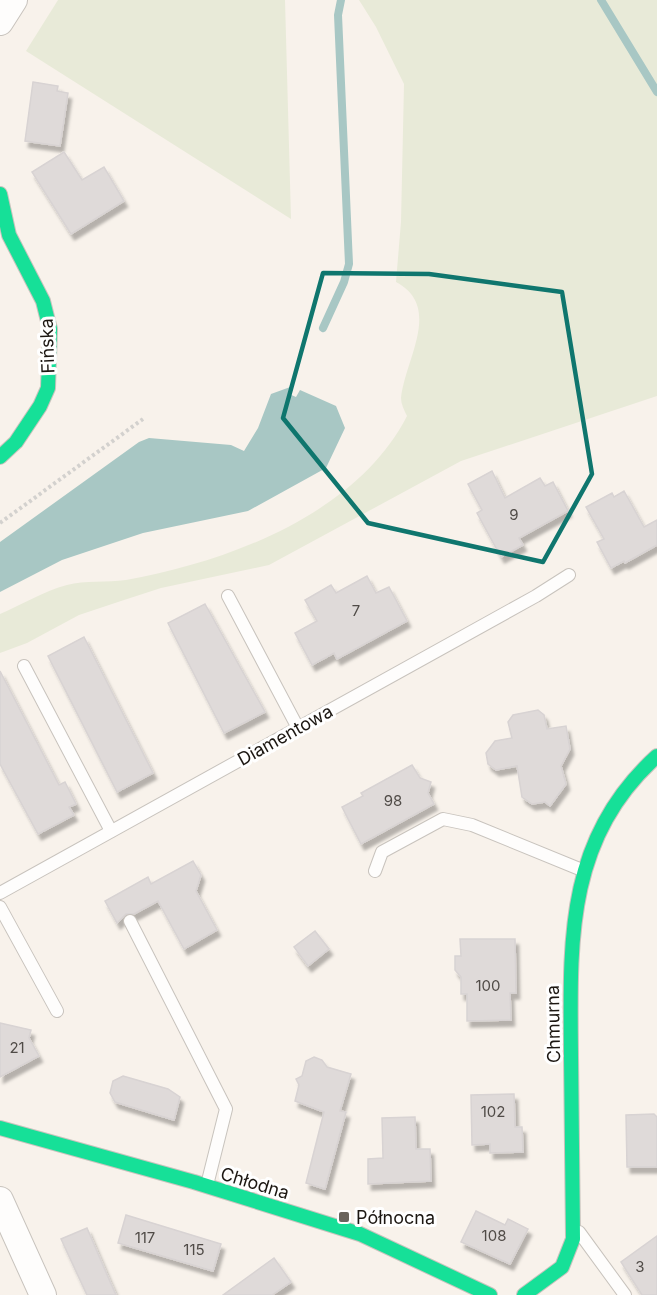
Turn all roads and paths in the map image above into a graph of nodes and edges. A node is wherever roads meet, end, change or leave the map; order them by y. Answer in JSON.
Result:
{"nodes":[{"id":1,"x":14,"y":0,"type":"edge"},
{"id":2,"x":0,"y":22,"type":"edge"},
{"id":3,"x":0,"y":194,"type":"edge"},
{"id":4,"x":143,"y":419,"type":"dead end"},
{"id":5,"x":0,"y":457,"type":"edge"},
{"id":6,"x":0,"y":524,"type":"edge"},
{"id":7,"x":569,"y":575,"type":"dead end"},
{"id":8,"x":228,"y":596,"type":"dead end"},
{"id":9,"x":24,"y":666,"type":"dead end"},
{"id":10,"x":298,"y":728,"type":"junction"},
{"id":11,"x":657,"y":756,"type":"edge"},
{"id":12,"x":111,"y":831,"type":"junction"},
{"id":13,"x":583,"y":870,"type":"junction"},
{"id":14,"x":375,"y":871,"type":"dead end"},
{"id":15,"x":0,"y":893,"type":"edge"},
{"id":16,"x":0,"y":908,"type":"edge"},
{"id":17,"x":130,"y":921,"type":"dead end"},
{"id":18,"x":57,"y":1011,"type":"dead end"},
{"id":19,"x":0,"y":1128,"type":"edge"},
{"id":20,"x":207,"y":1186,"type":"junction"},
{"id":21,"x":0,"y":1200,"type":"edge"},
{"id":22,"x":573,"y":1224,"type":"junction"},
{"id":23,"x":43,"y":1295,"type":"edge"},
{"id":24,"x":490,"y":1295,"type":"edge"},
{"id":25,"x":524,"y":1295,"type":"edge"},
{"id":26,"x":625,"y":1295,"type":"edge"}],
"edges":[{"from":1,"to":2,"type":"street"},
{"from":3,"to":5,"type":"street","name":"Fińska"},
{"from":4,"to":6,"type":"path"},
{"from":7,"to":10,"type":"lane","name":"Diamentowa"},
{"from":8,"to":10,"type":"lane"},
{"from":9,"to":12,"type":"lane"},
{"from":10,"to":12,"type":"lane","name":"Diamentowa"},
{"from":11,"to":13,"type":"street","name":"Chmurna"},
{"from":12,"to":15,"type":"lane","name":"Diamentowa"},
{"from":13,"to":14,"type":"lane"},
{"from":13,"to":22,"type":"street","name":"Chmurna"},
{"from":16,"to":18,"type":"lane"},
{"from":17,"to":20,"type":"lane"},
{"from":19,"to":20,"type":"street","name":"Chłodna"},
{"from":20,"to":24,"type":"street","name":"Chłodna"},
{"from":21,"to":23,"type":"street"},
{"from":22,"to":25,"type":"street","name":"Chmurna"},
{"from":22,"to":26,"type":"lane"}]}
